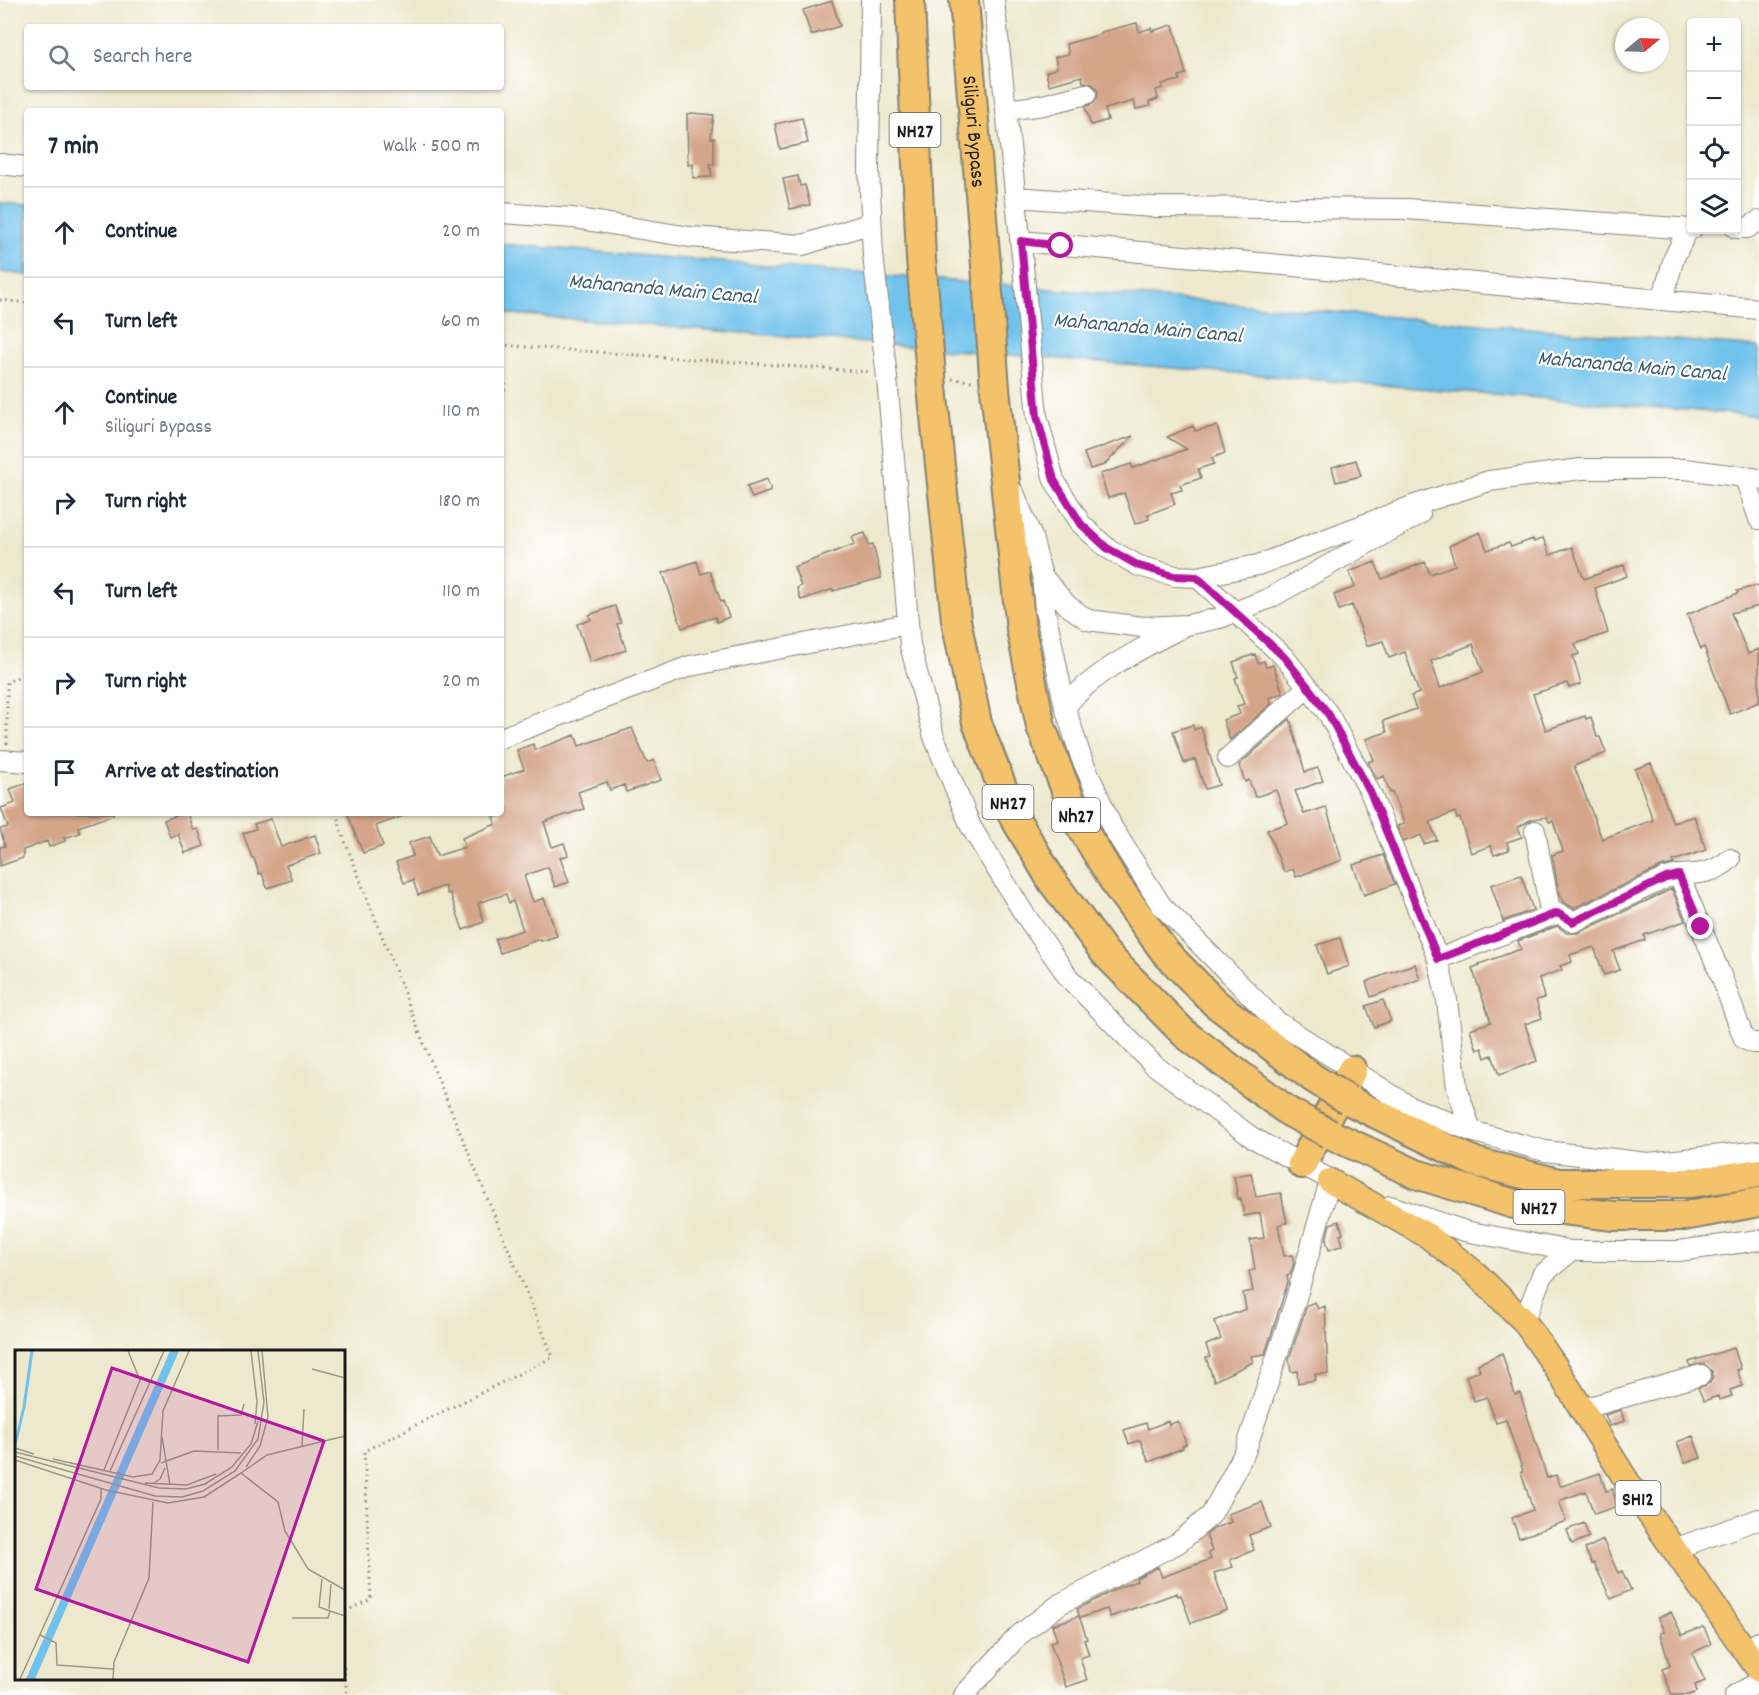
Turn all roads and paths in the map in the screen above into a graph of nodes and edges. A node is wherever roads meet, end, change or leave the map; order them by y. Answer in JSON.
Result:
{"nodes":[{"id":1,"x":871,"y":0,"type":"edge"},
{"id":2,"x":910,"y":0,"type":"edge"},
{"id":3,"x":963,"y":0,"type":"edge"},
{"id":4,"x":994,"y":0,"type":"edge"},
{"id":5,"x":1086,"y":94,"type":"dead end"},
{"id":6,"x":1006,"y":110,"type":"junction"},
{"id":7,"x":0,"y":164,"type":"edge"},
{"id":8,"x":24,"y":167,"type":"edge"},
{"id":9,"x":1015,"y":197,"type":"junction"},
{"id":10,"x":504,"y":213,"type":"edge"},
{"id":11,"x":1759,"y":220,"type":"edge"},
{"id":12,"x":871,"y":222,"type":"junction"},
{"id":13,"x":1741,"y":228,"type":"edge"},
{"id":14,"x":1687,"y":229,"type":"edge"},
{"id":15,"x":1687,"y":234,"type":"edge"},
{"id":16,"x":1021,"y":241,"type":"junction"},
{"id":17,"x":0,"y":300,"type":"edge"},
{"id":18,"x":1662,"y":300,"type":"junction"},
{"id":19,"x":24,"y":303,"type":"edge"},
{"id":20,"x":1759,"y":309,"type":"edge"},
{"id":21,"x":504,"y":345,"type":"edge"},
{"id":22,"x":879,"y":375,"type":"junction"},
{"id":23,"x":942,"y":383,"type":"junction"},
{"id":24,"x":506,"y":384,"type":"dead end"},
{"id":25,"x":985,"y":385,"type":"junction"},
{"id":26,"x":504,"y":391,"type":"edge"},
{"id":27,"x":1002,"y":466,"type":"junction"},
{"id":28,"x":1752,"y":478,"type":"edge"},
{"id":29,"x":1489,"y":481,"type":"junction"},
{"id":30,"x":1759,"y":519,"type":"edge"},
{"id":31,"x":1042,"y":576,"type":"junction"},
{"id":32,"x":1197,"y":577,"type":"junction"},
{"id":33,"x":1236,"y":613,"type":"junction"},
{"id":34,"x":907,"y":624,"type":"junction"},
{"id":35,"x":1187,"y":625,"type":"junction"},
{"id":36,"x":24,"y":674,"type":"edge"},
{"id":37,"x":1308,"y":687,"type":"junction"},
{"id":38,"x":1065,"y":707,"type":"junction"},
{"id":39,"x":504,"y":737,"type":"edge"},
{"id":40,"x":1228,"y":758,"type":"dead end"},
{"id":41,"x":12,"y":761,"type":"edge"},
{"id":42,"x":337,"y":816,"type":"edge"},
{"id":43,"x":1535,"y":831,"type":"dead end"},
{"id":44,"x":1730,"y":859,"type":"dead end"},
{"id":45,"x":1679,"y":875,"type":"junction"},
{"id":46,"x":1551,"y":916,"type":"junction"},
{"id":47,"x":1438,"y":959,"type":"junction"},
{"id":48,"x":1759,"y":1043,"type":"edge"},
{"id":49,"x":1353,"y":1070,"type":"junction"},
{"id":50,"x":1348,"y":1100,"type":"joint"},
{"id":51,"x":1471,"y":1131,"type":"junction"},
{"id":52,"x":1759,"y":1151,"type":"edge"},
{"id":53,"x":1302,"y":1164,"type":"junction"},
{"id":54,"x":1759,"y":1173,"type":"edge"},
{"id":55,"x":1330,"y":1181,"type":"junction"},
{"id":56,"x":1759,"y":1202,"type":"edge"},
{"id":57,"x":1759,"y":1240,"type":"edge"},
{"id":58,"x":1571,"y":1251,"type":"junction"},
{"id":59,"x":1524,"y":1321,"type":"junction"},
{"id":60,"x":1701,"y":1375,"type":"dead end"},
{"id":61,"x":1582,"y":1409,"type":"junction"},
{"id":62,"x":1759,"y":1519,"type":"edge"},
{"id":63,"x":1674,"y":1549,"type":"junction"},
{"id":64,"x":345,"y":1612,"type":"edge"},
{"id":65,"x":1752,"y":1645,"type":"edge"},
{"id":66,"x":1759,"y":1670,"type":"edge"},
{"id":67,"x":345,"y":1676,"type":"edge"},
{"id":68,"x":1759,"y":1682,"type":"edge"},
{"id":69,"x":347,"y":1695,"type":"edge"},
{"id":70,"x":964,"y":1695,"type":"edge"},
{"id":71,"x":1735,"y":1695,"type":"edge"}],
"edges":[{"from":1,"to":12,"type":"street"},
{"from":2,"to":23,"type":"highway","number":"NH27","bridge":true},
{"from":3,"to":25,"type":"highway","name":"Siliguri Bypass","number":"NH27","bridge":true},
{"from":4,"to":6,"type":"street"},
{"from":5,"to":6,"type":"street"},
{"from":6,"to":9,"type":"street"},
{"from":7,"to":8,"type":"street"},
{"from":9,"to":14,"type":"street"},
{"from":9,"to":16,"type":"street"},
{"from":10,"to":12,"type":"street"},
{"from":11,"to":13,"type":"street"},
{"from":12,"to":22,"type":"street","bridge":true},
{"from":15,"to":18,"type":"street"},
{"from":16,"to":18,"type":"street"},
{"from":16,"to":32,"type":"street"},
{"from":17,"to":19,"type":"path"},
{"from":18,"to":20,"type":"street"},
{"from":21,"to":22,"type":"path"},
{"from":22,"to":34,"type":"street"},
{"from":23,"to":25,"type":"path"},
{"from":23,"to":56,"type":"highway","number":"NH27","bridge":true},
{"from":24,"to":26,"type":"path"},
{"from":25,"to":27,"type":"highway","number":"NH27"},
{"from":27,"to":31,"type":"street"},
{"from":27,"to":50,"type":"highway","number":"Nh27","bridge":true},
{"from":28,"to":29,"type":"street"},
{"from":28,"to":30,"type":"street"},
{"from":29,"to":32,"type":"street"},
{"from":29,"to":33,"type":"street"},
{"from":31,"to":35,"type":"street"},
{"from":31,"to":38,"type":"street"},
{"from":32,"to":33,"type":"street"},
{"from":33,"to":35,"type":"street"},
{"from":33,"to":37,"type":"street"},
{"from":34,"to":39,"type":"street"},
{"from":34,"to":53,"type":"street"},
{"from":35,"to":38,"type":"street"},
{"from":36,"to":41,"type":"path"},
{"from":37,"to":40,"type":"street"},
{"from":37,"to":47,"type":"street"},
{"from":38,"to":49,"type":"street"},
{"from":42,"to":64,"type":"path"},
{"from":43,"to":46,"type":"street"},
{"from":44,"to":45,"type":"street"},
{"from":45,"to":46,"type":"street"},
{"from":45,"to":48,"type":"street"},
{"from":46,"to":47,"type":"street"},
{"from":47,"to":51,"type":"street"},
{"from":49,"to":51,"type":"street"},
{"from":49,"to":53,"type":"highway"},
{"from":50,"to":54,"type":"highway","number":"NH27"},
{"from":51,"to":52,"type":"street"},
{"from":53,"to":55,"type":"street"},
{"from":55,"to":58,"type":"street"},
{"from":55,"to":59,"type":"main road"},
{"from":55,"to":70,"type":"street"},
{"from":57,"to":58,"type":"street"},
{"from":58,"to":59,"type":"street"},
{"from":59,"to":61,"type":"main road","number":"SH12"},
{"from":60,"to":61,"type":"street"},
{"from":61,"to":63,"type":"main road","number":"SH12"},
{"from":62,"to":63,"type":"street"},
{"from":63,"to":65,"type":"main road","number":"SH12"},
{"from":65,"to":66,"type":"main road","number":"SH12"},
{"from":67,"to":69,"type":"path"},
{"from":68,"to":71,"type":"street"}]}
